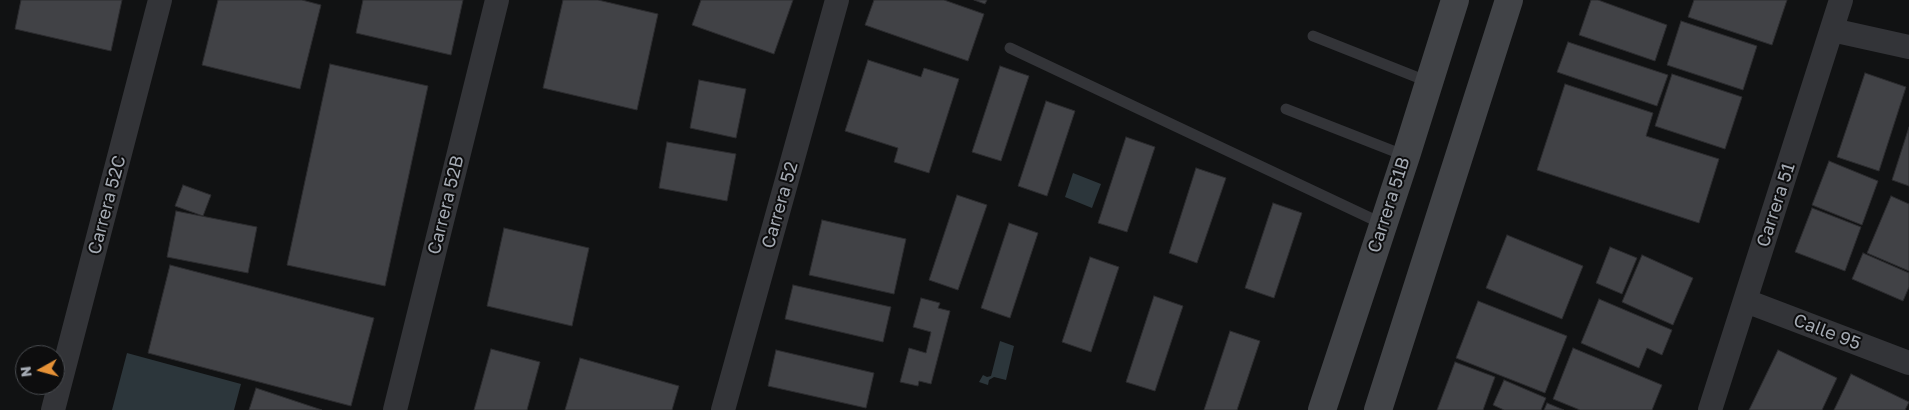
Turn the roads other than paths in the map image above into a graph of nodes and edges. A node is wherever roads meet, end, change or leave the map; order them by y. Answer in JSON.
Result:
{"nodes":[{"id":1,"x":160,"y":0,"type":"edge"},
{"id":2,"x":497,"y":0,"type":"edge"},
{"id":3,"x":837,"y":0,"type":"edge"},
{"id":4,"x":1455,"y":0,"type":"edge"},
{"id":5,"x":1508,"y":0,"type":"edge"},
{"id":6,"x":1841,"y":0,"type":"edge"},
{"id":7,"x":1832,"y":30,"type":"junction"},
{"id":8,"x":1313,"y":36,"type":"dead end"},
{"id":9,"x":1909,"y":47,"type":"edge"},
{"id":10,"x":1010,"y":48,"type":"dead end"},
{"id":11,"x":1429,"y":82,"type":"junction"},
{"id":12,"x":1286,"y":109,"type":"dead end"},
{"id":13,"x":1406,"y":156,"type":"junction"},
{"id":14,"x":1383,"y":224,"type":"junction"},
{"id":15,"x":1746,"y":301,"type":"junction"},
{"id":16,"x":1909,"y":364,"type":"edge"},
{"id":17,"x":54,"y":410,"type":"edge"},
{"id":18,"x":395,"y":410,"type":"edge"},
{"id":19,"x":723,"y":410,"type":"edge"},
{"id":20,"x":1322,"y":410,"type":"edge"},
{"id":21,"x":1378,"y":410,"type":"edge"},
{"id":22,"x":1710,"y":410,"type":"edge"}],
"edges":[{"from":1,"to":17,"type":"street","name":"Carrera 52C"},
{"from":2,"to":18,"type":"street","name":"Carrera 52B"},
{"from":3,"to":19,"type":"street","name":"Carrera 52"},
{"from":4,"to":11,"type":"main road","name":"Carrera 51B"},
{"from":5,"to":21,"type":"main road"},
{"from":6,"to":7,"type":"street","name":"Carrera 51"},
{"from":7,"to":9,"type":"street"},
{"from":7,"to":15,"type":"street","name":"Carrera 51"},
{"from":8,"to":11,"type":"lane"},
{"from":10,"to":14,"type":"lane"},
{"from":11,"to":13,"type":"main road","name":"Carrera 51B"},
{"from":12,"to":13,"type":"lane"},
{"from":13,"to":14,"type":"main road","name":"Carrera 51B"},
{"from":14,"to":20,"type":"main road","name":"Carrera 51B"},
{"from":15,"to":16,"type":"street","name":"Calle 95"},
{"from":15,"to":22,"type":"street","name":"Carrera 51"}]}
